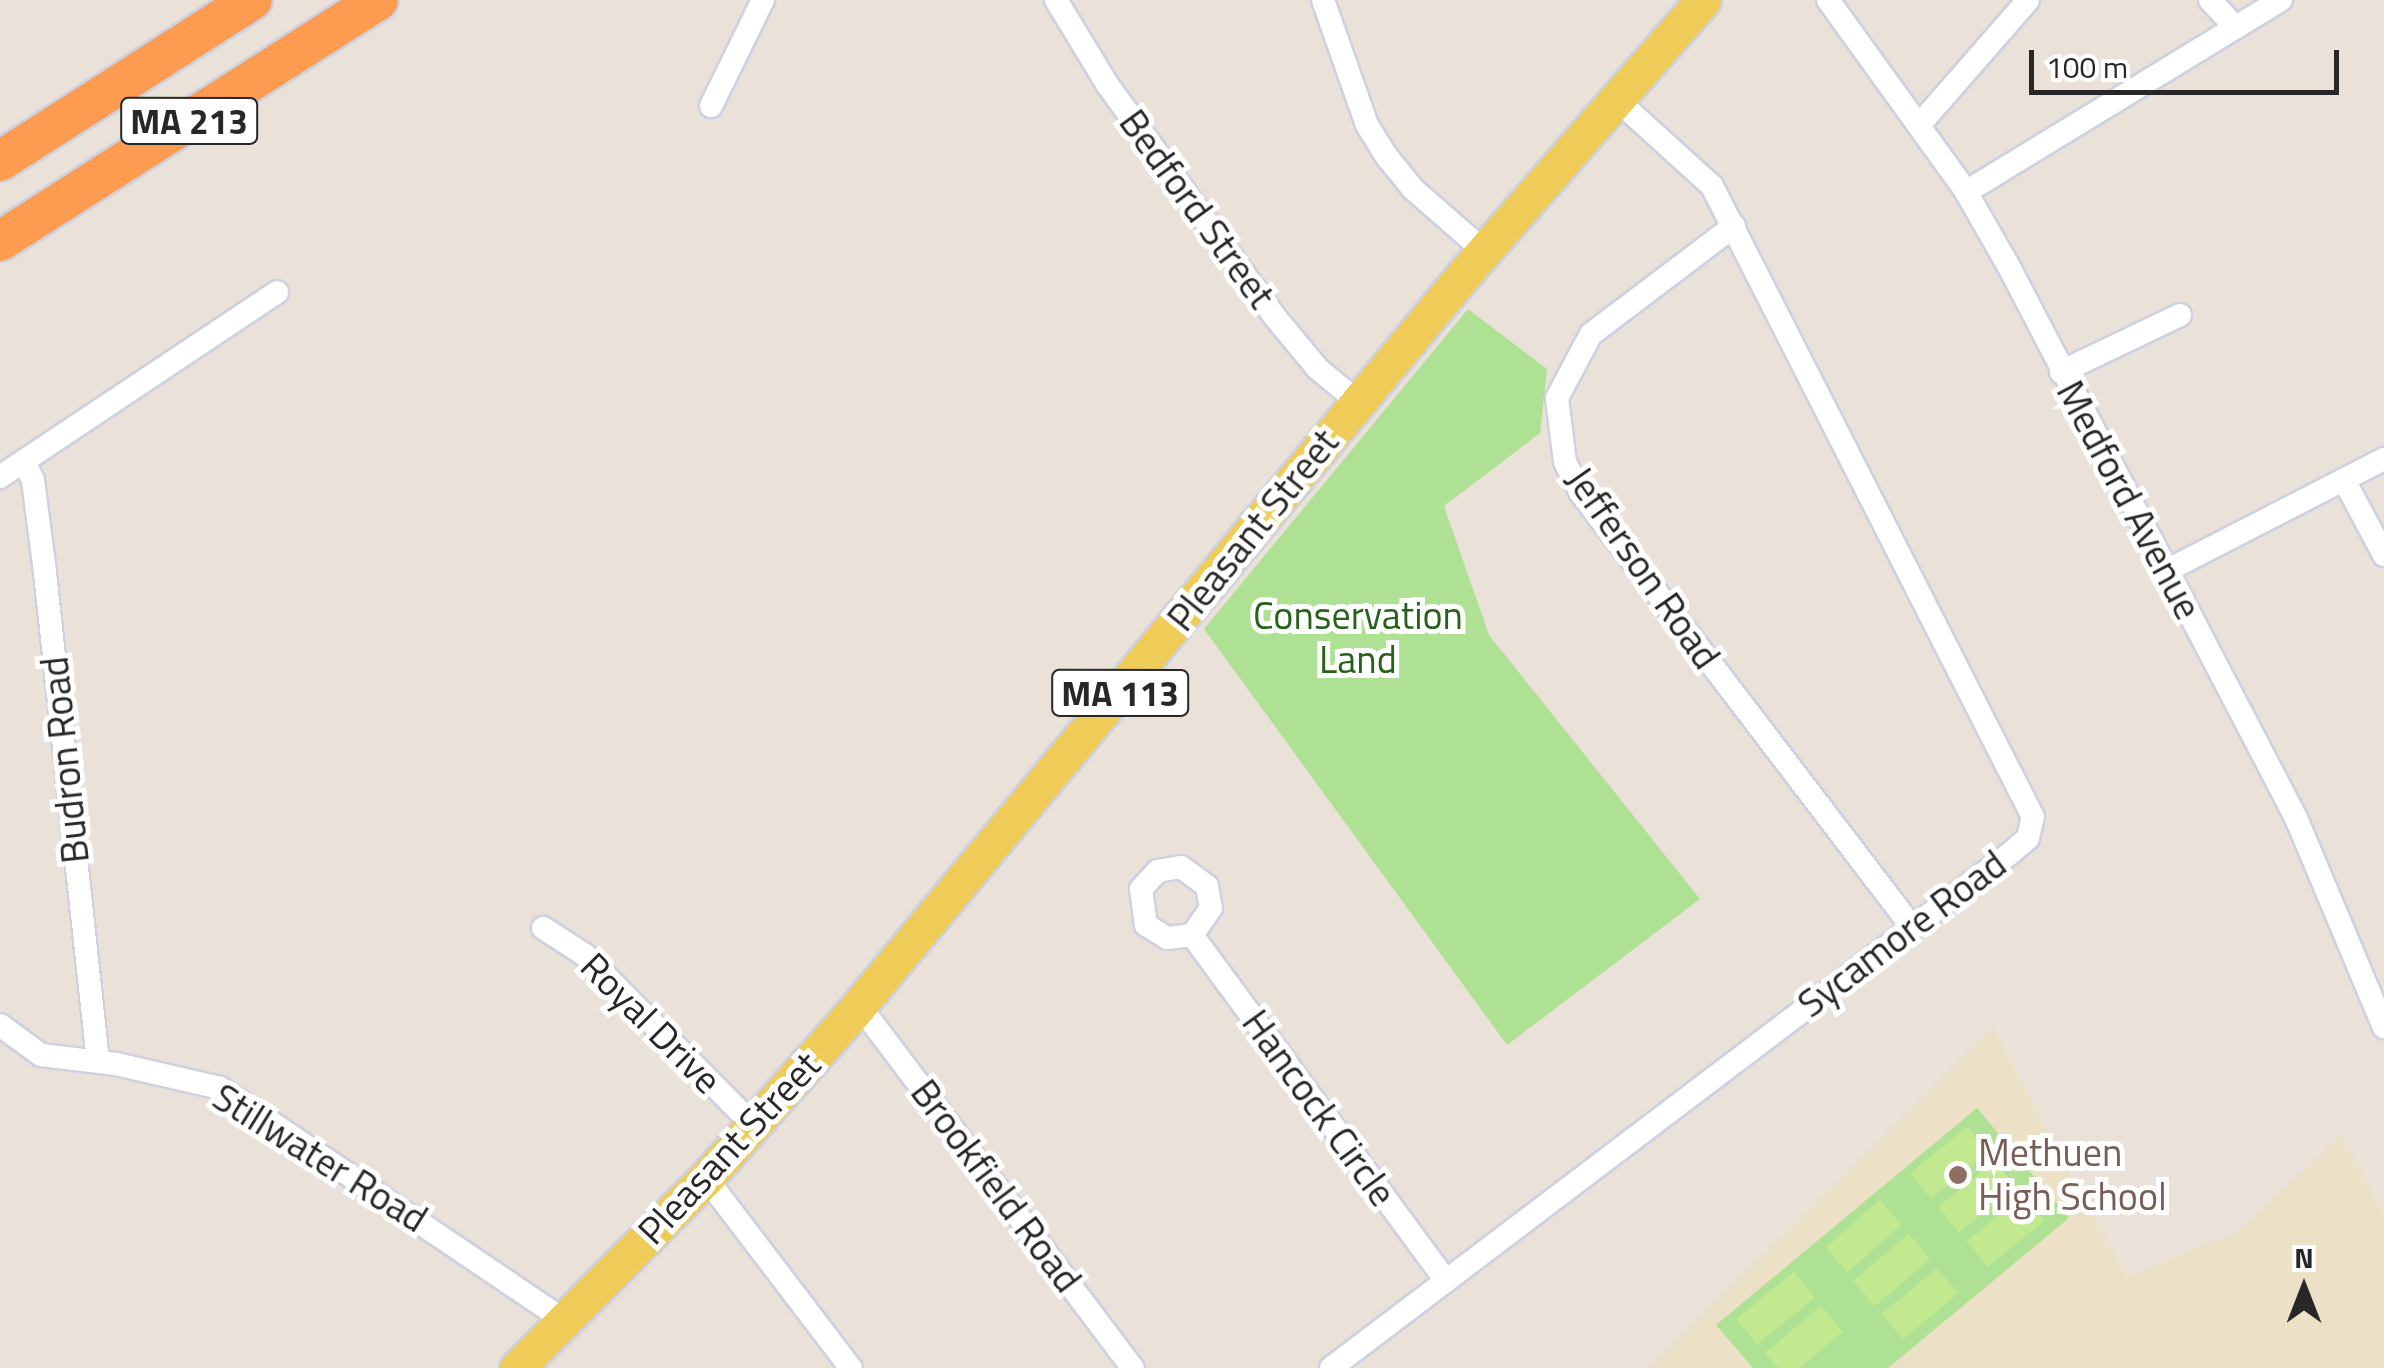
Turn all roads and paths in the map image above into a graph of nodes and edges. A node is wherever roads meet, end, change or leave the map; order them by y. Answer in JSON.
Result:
{"nodes":[{"id":1,"x":252,"y":0,"type":"edge"},
{"id":2,"x":378,"y":0,"type":"edge"},
{"id":3,"x":763,"y":0,"type":"edge"},
{"id":4,"x":1056,"y":0,"type":"edge"},
{"id":5,"x":1323,"y":0,"type":"edge"},
{"id":6,"x":1703,"y":0,"type":"edge"},
{"id":7,"x":1828,"y":0,"type":"edge"},
{"id":8,"x":2028,"y":0,"type":"edge"},
{"id":9,"x":2210,"y":0,"type":"edge"},
{"id":10,"x":2281,"y":0,"type":"edge"},
{"id":11,"x":2236,"y":28,"type":"junction"},
{"id":12,"x":1617,"y":100,"type":"junction"},
{"id":13,"x":711,"y":106,"type":"dead end"},
{"id":14,"x":1920,"y":124,"type":"junction"},
{"id":15,"x":0,"y":160,"type":"edge"},
{"id":16,"x":1966,"y":192,"type":"junction"},
{"id":17,"x":1734,"y":226,"type":"junction"},
{"id":18,"x":0,"y":242,"type":"edge"},
{"id":19,"x":1484,"y":251,"type":"junction"},
{"id":20,"x":276,"y":292,"type":"dead end"},
{"id":21,"x":2180,"y":315,"type":"dead end"},
{"id":22,"x":2061,"y":372,"type":"junction"},
{"id":23,"x":1358,"y":402,"type":"junction"},
{"id":24,"x":2384,"y":459,"type":"edge"},
{"id":25,"x":24,"y":461,"type":"junction"},
{"id":26,"x":0,"y":476,"type":"edge"},
{"id":27,"x":2344,"y":480,"type":"junction"},
{"id":28,"x":2384,"y":555,"type":"edge"},
{"id":29,"x":2166,"y":571,"type":"junction"},
{"id":30,"x":1912,"y":927,"type":"junction"},
{"id":31,"x":543,"y":928,"type":"dead end"},
{"id":32,"x":1192,"y":934,"type":"dead end"},
{"id":33,"x":859,"y":1005,"type":"junction"},
{"id":34,"x":0,"y":1026,"type":"edge"},
{"id":35,"x":2384,"y":1027,"type":"edge"},
{"id":36,"x":98,"y":1061,"type":"junction"},
{"id":37,"x":754,"y":1126,"type":"junction"},
{"id":38,"x":706,"y":1178,"type":"junction"},
{"id":39,"x":1446,"y":1280,"type":"junction"},
{"id":40,"x":565,"y":1321,"type":"junction"},
{"id":41,"x":517,"y":1368,"type":"edge"},
{"id":42,"x":852,"y":1368,"type":"edge"},
{"id":43,"x":1133,"y":1368,"type":"edge"},
{"id":44,"x":1332,"y":1368,"type":"edge"}],
"edges":[{"from":1,"to":15,"type":"highway","number":"MA 213"},
{"from":2,"to":18,"type":"highway","number":"MA 213"},
{"from":3,"to":13,"type":"street"},
{"from":4,"to":23,"type":"street","name":"Bedford Street"},
{"from":5,"to":19,"type":"street"},
{"from":6,"to":12,"type":"main road","name":"Pleasant Street","number":"MA 113"},
{"from":7,"to":14,"type":"street","name":"Medford Avenue"},
{"from":8,"to":14,"type":"street"},
{"from":9,"to":11,"type":"street"},
{"from":10,"to":11,"type":"street"},
{"from":11,"to":16,"type":"street"},
{"from":12,"to":17,"type":"street","name":"Sycamore Road"},
{"from":12,"to":19,"type":"main road","name":"Pleasant Street","number":"MA 113"},
{"from":14,"to":16,"type":"street","name":"Medford Avenue"},
{"from":16,"to":22,"type":"street","name":"Medford Avenue"},
{"from":17,"to":30,"type":"street","name":"Sycamore Road"},
{"from":17,"to":30,"type":"street","name":"Jefferson Road"},
{"from":19,"to":23,"type":"main road","name":"Pleasant Street","number":"MA 113"},
{"from":20,"to":25,"type":"street"},
{"from":21,"to":22,"type":"street"},
{"from":22,"to":29,"type":"street","name":"Medford Avenue"},
{"from":23,"to":33,"type":"main road","name":"Pleasant Street","number":"MA 113"},
{"from":24,"to":27,"type":"street"},
{"from":25,"to":26,"type":"street"},
{"from":25,"to":36,"type":"street","name":"Budron Road"},
{"from":27,"to":28,"type":"street"},
{"from":27,"to":29,"type":"street"},
{"from":29,"to":35,"type":"street","name":"Medford Avenue"},
{"from":30,"to":39,"type":"street","name":"Sycamore Road"},
{"from":31,"to":37,"type":"street","name":"Royal Drive"},
{"from":32,"to":39,"type":"street","name":"Hancock Circle"},
{"from":33,"to":37,"type":"main road","name":"Pleasant Street","number":"MA 113"},
{"from":33,"to":43,"type":"street","name":"Brookfield Road"},
{"from":34,"to":36,"type":"street","name":"Stillwater Road"},
{"from":36,"to":40,"type":"street","name":"Stillwater Road"},
{"from":37,"to":38,"type":"main road","name":"Pleasant Street","number":"MA 113"},
{"from":38,"to":40,"type":"main road","name":"Pleasant Street","number":"MA 113"},
{"from":38,"to":42,"type":"street"},
{"from":39,"to":44,"type":"street","name":"Sycamore Road"},
{"from":40,"to":41,"type":"main road","name":"Pleasant Street","number":"MA 113"}]}
